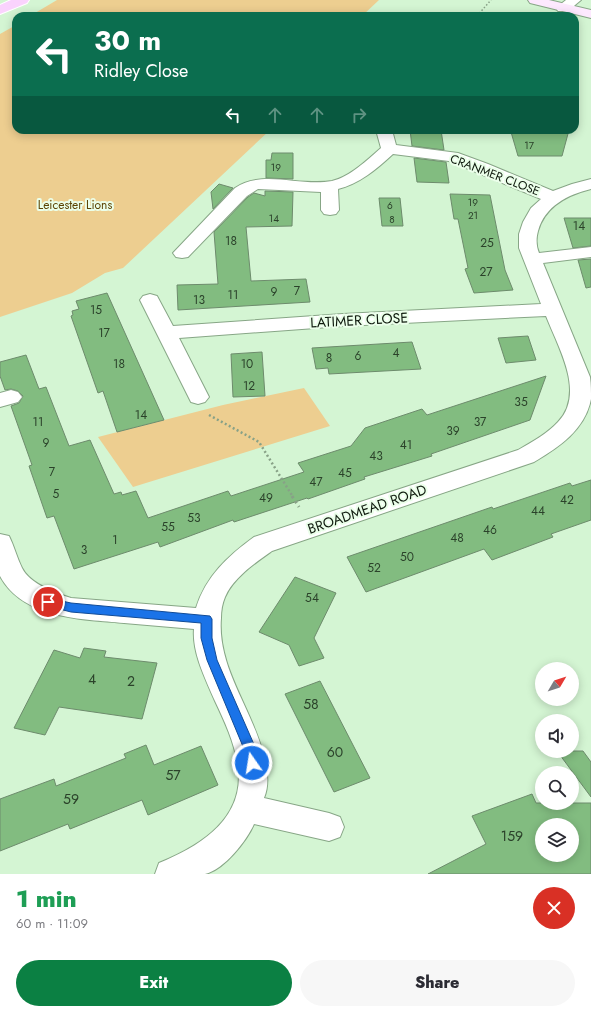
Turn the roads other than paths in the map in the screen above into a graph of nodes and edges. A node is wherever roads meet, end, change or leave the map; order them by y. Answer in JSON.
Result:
{"nodes":[{"id":1,"x":22,"y":0,"type":"edge"},
{"id":2,"x":535,"y":0,"type":"edge"},
{"id":3,"x":574,"y":0,"type":"edge"},
{"id":4,"x":563,"y":8,"type":"junction"},
{"id":5,"x":0,"y":10,"type":"edge"},
{"id":6,"x":591,"y":14,"type":"edge"},
{"id":7,"x":385,"y":134,"type":"edge"},
{"id":8,"x":389,"y":149,"type":"junction"},
{"id":9,"x":591,"y":184,"type":"edge"},
{"id":10,"x":329,"y":186,"type":"junction"},
{"id":11,"x":554,"y":198,"type":"junction"},
{"id":12,"x":330,"y":210,"type":"dead end"},
{"id":13,"x":591,"y":252,"type":"edge"},
{"id":14,"x":182,"y":253,"type":"dead end"},
{"id":15,"x":532,"y":259,"type":"junction"},
{"id":16,"x":150,"y":300,"type":"dead end"},
{"id":17,"x":552,"y":310,"type":"junction"},
{"id":18,"x":167,"y":333,"type":"junction"},
{"id":19,"x":198,"y":396,"type":"road end"},
{"id":20,"x":0,"y":542,"type":"edge"},
{"id":21,"x":206,"y":619,"type":"junction"},
{"id":22,"x":248,"y":808,"type":"junction"},
{"id":23,"x":330,"y":827,"type":"dead end"},
{"id":24,"x":170,"y":874,"type":"edge"}],
"edges":[{"from":1,"to":5,"type":"main road"},
{"from":2,"to":4,"type":"street"},
{"from":3,"to":4,"type":"street"},
{"from":4,"to":6,"type":"street"},
{"from":7,"to":8,"type":"street"},
{"from":8,"to":10,"type":"street"},
{"from":8,"to":11,"type":"street","name":"CRANMER CLOSE"},
{"from":9,"to":11,"type":"street","name":"BROADMEAD ROAD"},
{"from":10,"to":12,"type":"street"},
{"from":10,"to":14,"type":"street"},
{"from":11,"to":15,"type":"street","name":"BROADMEAD ROAD"},
{"from":13,"to":15,"type":"street"},
{"from":15,"to":17,"type":"street","name":"BROADMEAD ROAD"},
{"from":16,"to":18,"type":"street"},
{"from":17,"to":18,"type":"street","name":"LATIMER CLOSE"},
{"from":17,"to":21,"type":"street","name":"BROADMEAD ROAD"},
{"from":18,"to":19,"type":"street"},
{"from":20,"to":21,"type":"street"},
{"from":21,"to":22,"type":"street","name":"BROADMEAD ROAD"},
{"from":22,"to":23,"type":"street"},
{"from":22,"to":24,"type":"street","name":"BROADMEAD ROAD"}]}
